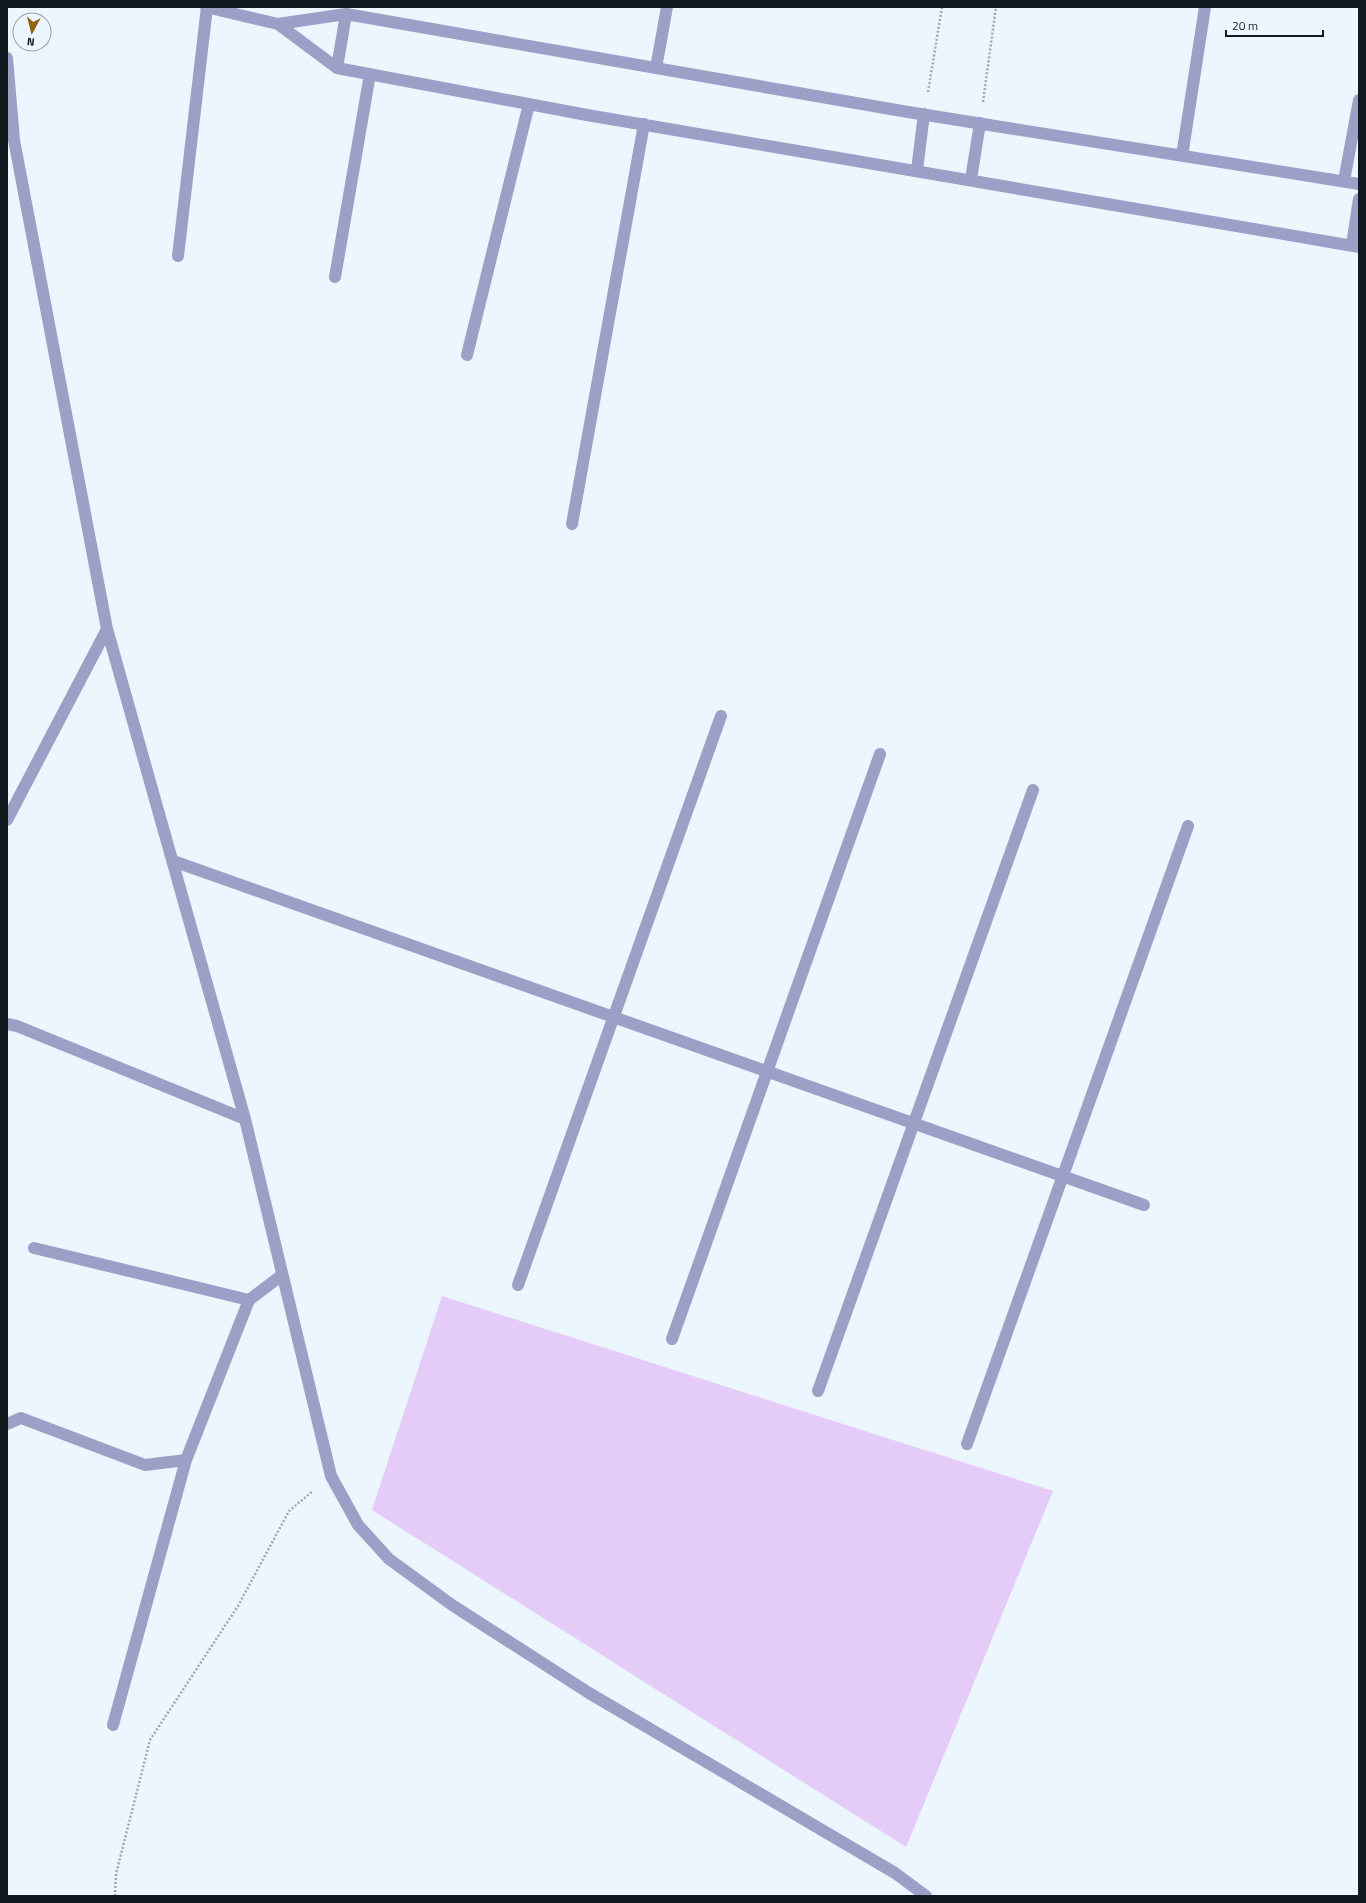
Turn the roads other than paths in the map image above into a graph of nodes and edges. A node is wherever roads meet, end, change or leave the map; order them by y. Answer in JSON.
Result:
{"nodes":[{"id":1,"x":207,"y":7,"type":"edge"},
{"id":2,"x":667,"y":7,"type":"edge"},
{"id":3,"x":1205,"y":7,"type":"edge"},
{"id":4,"x":346,"y":14,"type":"junction"},
{"id":5,"x":278,"y":24,"type":"junction"},
{"id":6,"x":7,"y":58,"type":"edge"},
{"id":7,"x":337,"y":68,"type":"junction"},
{"id":8,"x":656,"y":68,"type":"junction"},
{"id":9,"x":370,"y":74,"type":"junction"},
{"id":10,"x":1359,"y":100,"type":"edge"},
{"id":11,"x":529,"y":104,"type":"junction"},
{"id":12,"x":924,"y":114,"type":"junction"},
{"id":13,"x":980,"y":123,"type":"junction"},
{"id":14,"x":644,"y":124,"type":"junction"},
{"id":15,"x":1182,"y":156,"type":"junction"},
{"id":16,"x":917,"y":170,"type":"junction"},
{"id":17,"x":971,"y":179,"type":"junction"},
{"id":18,"x":1344,"y":181,"type":"junction"},
{"id":19,"x":1359,"y":184,"type":"edge"},
{"id":20,"x":1359,"y":199,"type":"edge"},
{"id":21,"x":1355,"y":246,"type":"edge"},
{"id":22,"x":178,"y":256,"type":"dead end"},
{"id":23,"x":335,"y":277,"type":"dead end"},
{"id":24,"x":467,"y":355,"type":"dead end"},
{"id":25,"x":572,"y":524,"type":"dead end"},
{"id":26,"x":107,"y":630,"type":"junction"},
{"id":27,"x":722,"y":716,"type":"dead end"},
{"id":28,"x":880,"y":754,"type":"dead end"},
{"id":29,"x":1033,"y":790,"type":"dead end"},
{"id":30,"x":7,"y":820,"type":"edge"},
{"id":31,"x":1188,"y":826,"type":"dead end"},
{"id":32,"x":173,"y":861,"type":"junction"},
{"id":33,"x":614,"y":1017,"type":"junction"},
{"id":34,"x":7,"y":1024,"type":"edge"},
{"id":35,"x":767,"y":1072,"type":"junction"},
{"id":36,"x":245,"y":1119,"type":"junction"},
{"id":37,"x":914,"y":1124,"type":"junction"},
{"id":38,"x":1062,"y":1176,"type":"junction"},
{"id":39,"x":1144,"y":1206,"type":"dead end"},
{"id":40,"x":34,"y":1248,"type":"dead end"},
{"id":41,"x":282,"y":1275,"type":"junction"},
{"id":42,"x":518,"y":1285,"type":"dead end"},
{"id":43,"x":249,"y":1300,"type":"junction"},
{"id":44,"x":672,"y":1339,"type":"dead end"},
{"id":45,"x":818,"y":1391,"type":"dead end"},
{"id":46,"x":7,"y":1424,"type":"edge"},
{"id":47,"x":967,"y":1444,"type":"dead end"},
{"id":48,"x":186,"y":1460,"type":"junction"},
{"id":49,"x":113,"y":1725,"type":"dead end"},
{"id":50,"x":926,"y":1896,"type":"edge"}],
"edges":[{"from":1,"to":5,"type":"street"},
{"from":1,"to":22,"type":"street"},
{"from":2,"to":8,"type":"street"},
{"from":3,"to":15,"type":"street"},
{"from":4,"to":5,"type":"street"},
{"from":4,"to":7,"type":"street"},
{"from":4,"to":8,"type":"street"},
{"from":5,"to":7,"type":"street"},
{"from":6,"to":26,"type":"street"},
{"from":7,"to":9,"type":"street"},
{"from":8,"to":12,"type":"street"},
{"from":9,"to":11,"type":"street"},
{"from":9,"to":23,"type":"street"},
{"from":10,"to":18,"type":"street"},
{"from":11,"to":14,"type":"street"},
{"from":11,"to":24,"type":"street"},
{"from":12,"to":13,"type":"street"},
{"from":12,"to":16,"type":"street"},
{"from":13,"to":15,"type":"street"},
{"from":13,"to":17,"type":"street"},
{"from":14,"to":16,"type":"street"},
{"from":14,"to":25,"type":"street"},
{"from":15,"to":18,"type":"street"},
{"from":16,"to":17,"type":"street"},
{"from":17,"to":21,"type":"street"},
{"from":18,"to":19,"type":"street"},
{"from":20,"to":21,"type":"street"},
{"from":26,"to":30,"type":"street"},
{"from":26,"to":32,"type":"street"},
{"from":27,"to":33,"type":"street"},
{"from":28,"to":35,"type":"street"},
{"from":29,"to":37,"type":"street"},
{"from":31,"to":38,"type":"street"},
{"from":32,"to":33,"type":"street"},
{"from":32,"to":36,"type":"street"},
{"from":33,"to":35,"type":"street"},
{"from":33,"to":42,"type":"street"},
{"from":34,"to":36,"type":"street"},
{"from":35,"to":37,"type":"street"},
{"from":35,"to":44,"type":"street"},
{"from":36,"to":41,"type":"street"},
{"from":37,"to":38,"type":"street"},
{"from":37,"to":45,"type":"street"},
{"from":38,"to":39,"type":"street"},
{"from":38,"to":47,"type":"street"},
{"from":40,"to":43,"type":"street"},
{"from":41,"to":43,"type":"street"},
{"from":41,"to":50,"type":"street"},
{"from":43,"to":48,"type":"street"},
{"from":46,"to":48,"type":"street"},
{"from":48,"to":49,"type":"street"}]}
